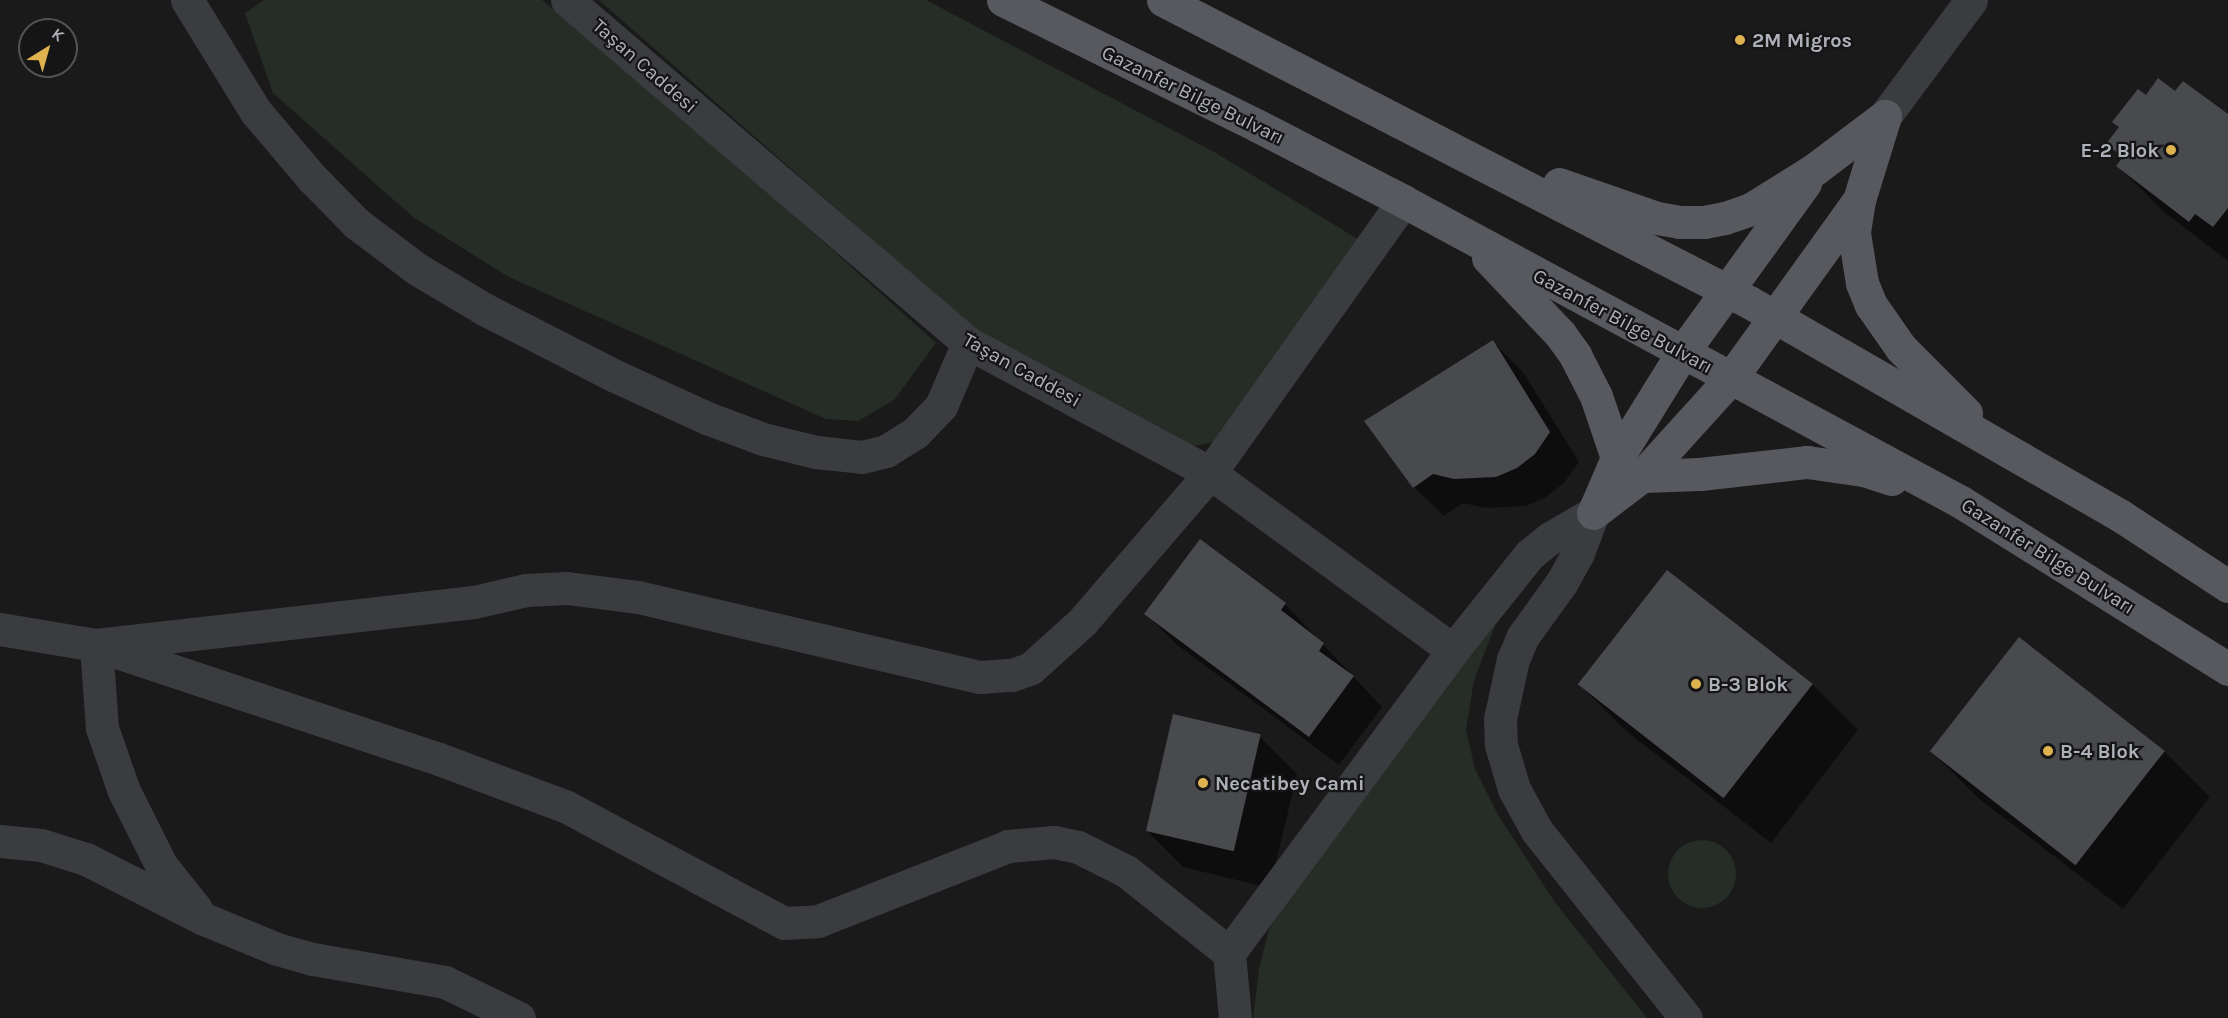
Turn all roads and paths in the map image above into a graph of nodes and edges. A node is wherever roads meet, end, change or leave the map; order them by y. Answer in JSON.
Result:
{"nodes":[{"id":1,"x":187,"y":0,"type":"edge"},
{"id":2,"x":567,"y":0,"type":"edge"},
{"id":3,"x":1004,"y":0,"type":"edge"},
{"id":4,"x":1163,"y":0,"type":"edge"},
{"id":5,"x":1971,"y":0,"type":"edge"},
{"id":6,"x":1885,"y":116,"type":"junction"},
{"id":7,"x":1427,"y":137,"type":"junction"},
{"id":8,"x":1815,"y":169,"type":"junction"},
{"id":9,"x":1859,"y":200,"type":"junction"},
{"id":10,"x":1403,"y":201,"type":"junction"},
{"id":11,"x":1470,"y":239,"type":"junction"},
{"id":12,"x":1727,"y":291,"type":"junction"},
{"id":13,"x":1776,"y":317,"type":"junction"},
{"id":14,"x":968,"y":343,"type":"junction"},
{"id":15,"x":1682,"y":353,"type":"junction"},
{"id":16,"x":1731,"y":378,"type":"junction"},
{"id":17,"x":1995,"y":442,"type":"junction"},
{"id":18,"x":1630,"y":467,"type":"junction"},
{"id":19,"x":1210,"y":473,"type":"junction"},
{"id":20,"x":1961,"y":502,"type":"junction"},
{"id":21,"x":1593,"y":513,"type":"junction"},
{"id":22,"x":2228,"y":586,"type":"edge"},
{"id":23,"x":0,"y":629,"type":"edge"},
{"id":24,"x":96,"y":645,"type":"junction"},
{"id":25,"x":1453,"y":650,"type":"junction"},
{"id":26,"x":2228,"y":669,"type":"edge"},
{"id":27,"x":0,"y":841,"type":"edge"},
{"id":28,"x":204,"y":919,"type":"junction"},
{"id":29,"x":1229,"y":953,"type":"junction"},
{"id":30,"x":519,"y":1018,"type":"edge"},
{"id":31,"x":1235,"y":1018,"type":"edge"},
{"id":32,"x":1686,"y":1018,"type":"edge"}],
"edges":[{"from":1,"to":14,"type":"street"},
{"from":2,"to":14,"type":"street","name":"Taşan Caddesi"},
{"from":3,"to":10,"type":"main road","name":"Gazanfer Bilge Bulvarı"},
{"from":4,"to":7,"type":"main road"},
{"from":5,"to":6,"type":"street"},
{"from":6,"to":8,"type":"main road"},
{"from":6,"to":9,"type":"main road"},
{"from":7,"to":8,"type":"main road"},
{"from":7,"to":12,"type":"main road"},
{"from":8,"to":12,"type":"main road"},
{"from":9,"to":13,"type":"main road"},
{"from":9,"to":17,"type":"main road"},
{"from":10,"to":11,"type":"main road","name":"Gazanfer Bilge Bulvarı"},
{"from":10,"to":19,"type":"street"},
{"from":11,"to":15,"type":"main road","name":"Gazanfer Bilge Bulvarı"},
{"from":11,"to":18,"type":"main road"},
{"from":12,"to":13,"type":"main road"},
{"from":12,"to":15,"type":"main road"},
{"from":13,"to":16,"type":"main road"},
{"from":13,"to":17,"type":"main road"},
{"from":14,"to":19,"type":"street","name":"Taşan Caddesi"},
{"from":15,"to":16,"type":"main road","name":"Gazanfer Bilge Bulvarı"},
{"from":15,"to":18,"type":"main road"},
{"from":16,"to":18,"type":"main road"},
{"from":16,"to":20,"type":"main road","name":"Gazanfer Bilge Bulvarı"},
{"from":17,"to":22,"type":"main road"},
{"from":18,"to":20,"type":"main road"},
{"from":18,"to":21,"type":"main road"},
{"from":19,"to":24,"type":"street"},
{"from":19,"to":25,"type":"street","name":"Taşan Caddesi"},
{"from":20,"to":26,"type":"main road","name":"Gazanfer Bilge Bulvarı"},
{"from":21,"to":25,"type":"street"},
{"from":21,"to":32,"type":"street"},
{"from":23,"to":24,"type":"street"},
{"from":24,"to":28,"type":"street"},
{"from":24,"to":29,"type":"street"},
{"from":25,"to":29,"type":"street"},
{"from":27,"to":28,"type":"street"},
{"from":28,"to":30,"type":"street"},
{"from":29,"to":31,"type":"street"}]}
